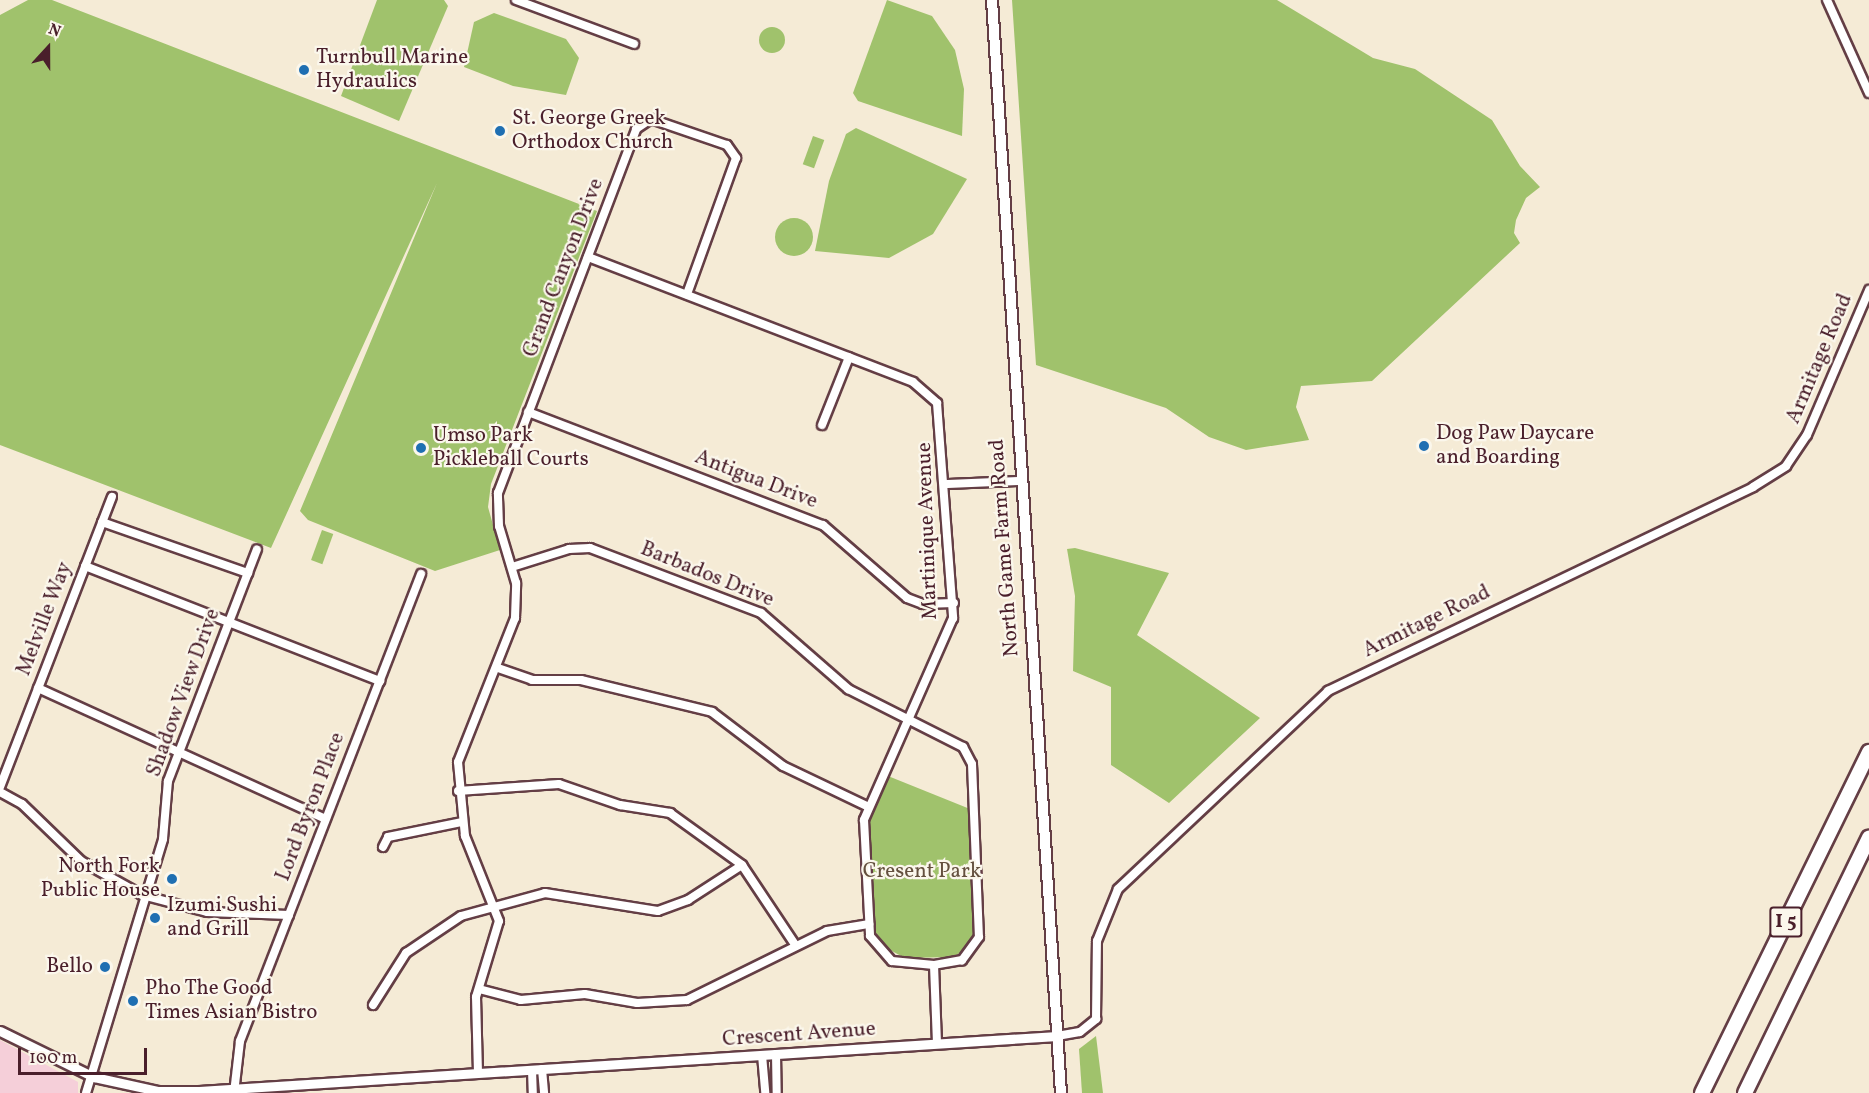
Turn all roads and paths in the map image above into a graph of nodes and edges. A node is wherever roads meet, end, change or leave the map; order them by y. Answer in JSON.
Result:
{"nodes":[{"id":1,"x":516,"y":0,"type":"edge"},
{"id":2,"x":992,"y":0,"type":"edge"},
{"id":3,"x":1827,"y":0,"type":"edge"},
{"id":4,"x":634,"y":44,"type":"dead end"},
{"id":5,"x":1869,"y":93,"type":"edge"},
{"id":6,"x":588,"y":256,"type":"junction"},
{"id":7,"x":1869,"y":290,"type":"edge"},
{"id":8,"x":687,"y":294,"type":"junction"},
{"id":9,"x":849,"y":357,"type":"junction"},
{"id":10,"x":528,"y":412,"type":"junction"},
{"id":11,"x":822,"y":425,"type":"dead end"},
{"id":12,"x":1020,"y":481,"type":"junction"},
{"id":13,"x":946,"y":484,"type":"junction"},
{"id":14,"x":112,"y":497,"type":"dead end"},
{"id":15,"x":102,"y":522,"type":"junction"},
{"id":16,"x":257,"y":549,"type":"dead end"},
{"id":17,"x":85,"y":566,"type":"junction"},
{"id":18,"x":512,"y":567,"type":"junction"},
{"id":19,"x":248,"y":573,"type":"junction"},
{"id":20,"x":421,"y":574,"type":"dead end"},
{"id":21,"x":954,"y":603,"type":"junction"},
{"id":22,"x":229,"y":622,"type":"junction"},
{"id":23,"x":498,"y":668,"type":"junction"},
{"id":24,"x":380,"y":681,"type":"junction"},
{"id":25,"x":38,"y":688,"type":"junction"},
{"id":26,"x":908,"y":718,"type":"junction"},
{"id":27,"x":1869,"y":752,"type":"edge"},
{"id":28,"x":179,"y":753,"type":"junction"},
{"id":29,"x":0,"y":787,"type":"edge"},
{"id":30,"x":458,"y":790,"type":"junction"},
{"id":31,"x":0,"y":792,"type":"edge"},
{"id":32,"x":867,"y":806,"type":"junction"},
{"id":33,"x":326,"y":819,"type":"junction"},
{"id":34,"x":462,"y":822,"type":"junction"},
{"id":35,"x":1869,"y":838,"type":"edge"},
{"id":36,"x":382,"y":847,"type":"dead end"},
{"id":37,"x":742,"y":865,"type":"junction"},
{"id":38,"x":142,"y":895,"type":"junction"},
{"id":39,"x":495,"y":905,"type":"junction"},
{"id":40,"x":289,"y":915,"type":"junction"},
{"id":41,"x":869,"y":924,"type":"junction"},
{"id":42,"x":796,"y":946,"type":"junction"},
{"id":43,"x":934,"y":965,"type":"junction"},
{"id":44,"x":479,"y":989,"type":"junction"},
{"id":45,"x":373,"y":1005,"type":"dead end"},
{"id":46,"x":0,"y":1031,"type":"edge"},
{"id":47,"x":1057,"y":1036,"type":"junction"},
{"id":48,"x":937,"y":1043,"type":"junction"},
{"id":49,"x":776,"y":1054,"type":"junction"},
{"id":50,"x":762,"y":1055,"type":"junction"},
{"id":51,"x":542,"y":1069,"type":"junction"},
{"id":52,"x":531,"y":1070,"type":"junction"},
{"id":53,"x":478,"y":1073,"type":"junction"},
{"id":54,"x":94,"y":1077,"type":"junction"},
{"id":55,"x":234,"y":1091,"type":"edge"},
{"id":56,"x":86,"y":1093,"type":"edge"},
{"id":57,"x":533,"y":1093,"type":"edge"},
{"id":58,"x":544,"y":1093,"type":"edge"},
{"id":59,"x":765,"y":1093,"type":"edge"},
{"id":60,"x":777,"y":1093,"type":"edge"},
{"id":61,"x":1061,"y":1093,"type":"edge"},
{"id":62,"x":1702,"y":1093,"type":"edge"},
{"id":63,"x":1745,"y":1093,"type":"edge"}],
"edges":[{"from":1,"to":4,"type":"street"},
{"from":2,"to":12,"type":"main road","name":"North Game Farm Road"},
{"from":3,"to":5,"type":"street"},
{"from":6,"to":8,"type":"street","name":"Martinique Avenue"},
{"from":6,"to":8,"type":"street","name":"Grand Canyon Drive"},
{"from":6,"to":10,"type":"street","name":"Grand Canyon Drive"},
{"from":7,"to":47,"type":"street","name":"Armitage Road"},
{"from":8,"to":9,"type":"street","name":"Martinique Avenue"},
{"from":9,"to":11,"type":"street"},
{"from":9,"to":13,"type":"street","name":"Martinique Avenue"},
{"from":10,"to":18,"type":"street","name":"Grand Canyon Drive"},
{"from":10,"to":21,"type":"street","name":"Antigua Drive"},
{"from":12,"to":13,"type":"street"},
{"from":12,"to":47,"type":"main road","name":"North Game Farm Road"},
{"from":13,"to":21,"type":"street","name":"Martinique Avenue"},
{"from":14,"to":15,"type":"street","name":"Melville Way"},
{"from":15,"to":17,"type":"street","name":"Melville Way"},
{"from":15,"to":19,"type":"street"},
{"from":16,"to":19,"type":"street","name":"Shadow View Drive"},
{"from":17,"to":22,"type":"street"},
{"from":17,"to":25,"type":"street","name":"Melville Way"},
{"from":18,"to":23,"type":"street","name":"Grand Canyon Drive"},
{"from":18,"to":26,"type":"street","name":"Barbados Drive"},
{"from":19,"to":22,"type":"street","name":"Shadow View Drive"},
{"from":20,"to":24,"type":"street","name":"Lord Byron Place"},
{"from":21,"to":26,"type":"street","name":"Martinique Avenue"},
{"from":22,"to":24,"type":"street"},
{"from":22,"to":28,"type":"street","name":"Shadow View Drive"},
{"from":23,"to":30,"type":"street","name":"Grand Canyon Drive"},
{"from":23,"to":32,"type":"street"},
{"from":24,"to":33,"type":"street","name":"Lord Byron Place"},
{"from":25,"to":28,"type":"street"},
{"from":25,"to":29,"type":"street","name":"Melville Way"},
{"from":26,"to":32,"type":"street","name":"Martinique Avenue"},
{"from":26,"to":43,"type":"street","name":"Barbados Drive"},
{"from":27,"to":62,"type":"highway","number":"I 5"},
{"from":28,"to":33,"type":"street"},
{"from":28,"to":38,"type":"street","name":"Shadow View Drive"},
{"from":30,"to":34,"type":"street","name":"Grand Canyon Drive"},
{"from":30,"to":37,"type":"street"},
{"from":31,"to":38,"type":"street"},
{"from":32,"to":41,"type":"street","name":"Martinique Avenue"},
{"from":33,"to":40,"type":"street","name":"Lord Byron Place"},
{"from":34,"to":36,"type":"street"},
{"from":34,"to":39,"type":"street","name":"Grand Canyon Drive"},
{"from":35,"to":63,"type":"highway","number":"I 5"},
{"from":37,"to":39,"type":"street"},
{"from":37,"to":42,"type":"street"},
{"from":38,"to":40,"type":"street"},
{"from":38,"to":54,"type":"street","name":"Shadow View Drive"},
{"from":39,"to":44,"type":"street","name":"Grand Canyon Drive"},
{"from":39,"to":45,"type":"street"},
{"from":40,"to":55,"type":"street","name":"Lord Byron Place"},
{"from":41,"to":42,"type":"street"},
{"from":41,"to":43,"type":"street","name":"Martinique Avenue"},
{"from":42,"to":44,"type":"street"},
{"from":43,"to":48,"type":"street"},
{"from":44,"to":53,"type":"street","name":"Grand Canyon Drive"},
{"from":46,"to":54,"type":"street","name":"Crescent Avenue"},
{"from":47,"to":48,"type":"street","name":"Crescent Avenue"},
{"from":47,"to":61,"type":"main road","name":"North Game Farm Road"},
{"from":48,"to":49,"type":"street","name":"Crescent Avenue"},
{"from":49,"to":50,"type":"street","name":"Crescent Avenue"},
{"from":49,"to":60,"type":"street"},
{"from":50,"to":51,"type":"street","name":"Crescent Avenue"},
{"from":50,"to":59,"type":"street"},
{"from":51,"to":52,"type":"street","name":"Crescent Avenue"},
{"from":51,"to":58,"type":"street"},
{"from":52,"to":53,"type":"street","name":"Crescent Avenue"},
{"from":52,"to":57,"type":"street"},
{"from":53,"to":55,"type":"street","name":"Crescent Avenue"},
{"from":54,"to":55,"type":"street","name":"Crescent Avenue"},
{"from":54,"to":56,"type":"street","name":"Shadow View Drive"}]}
